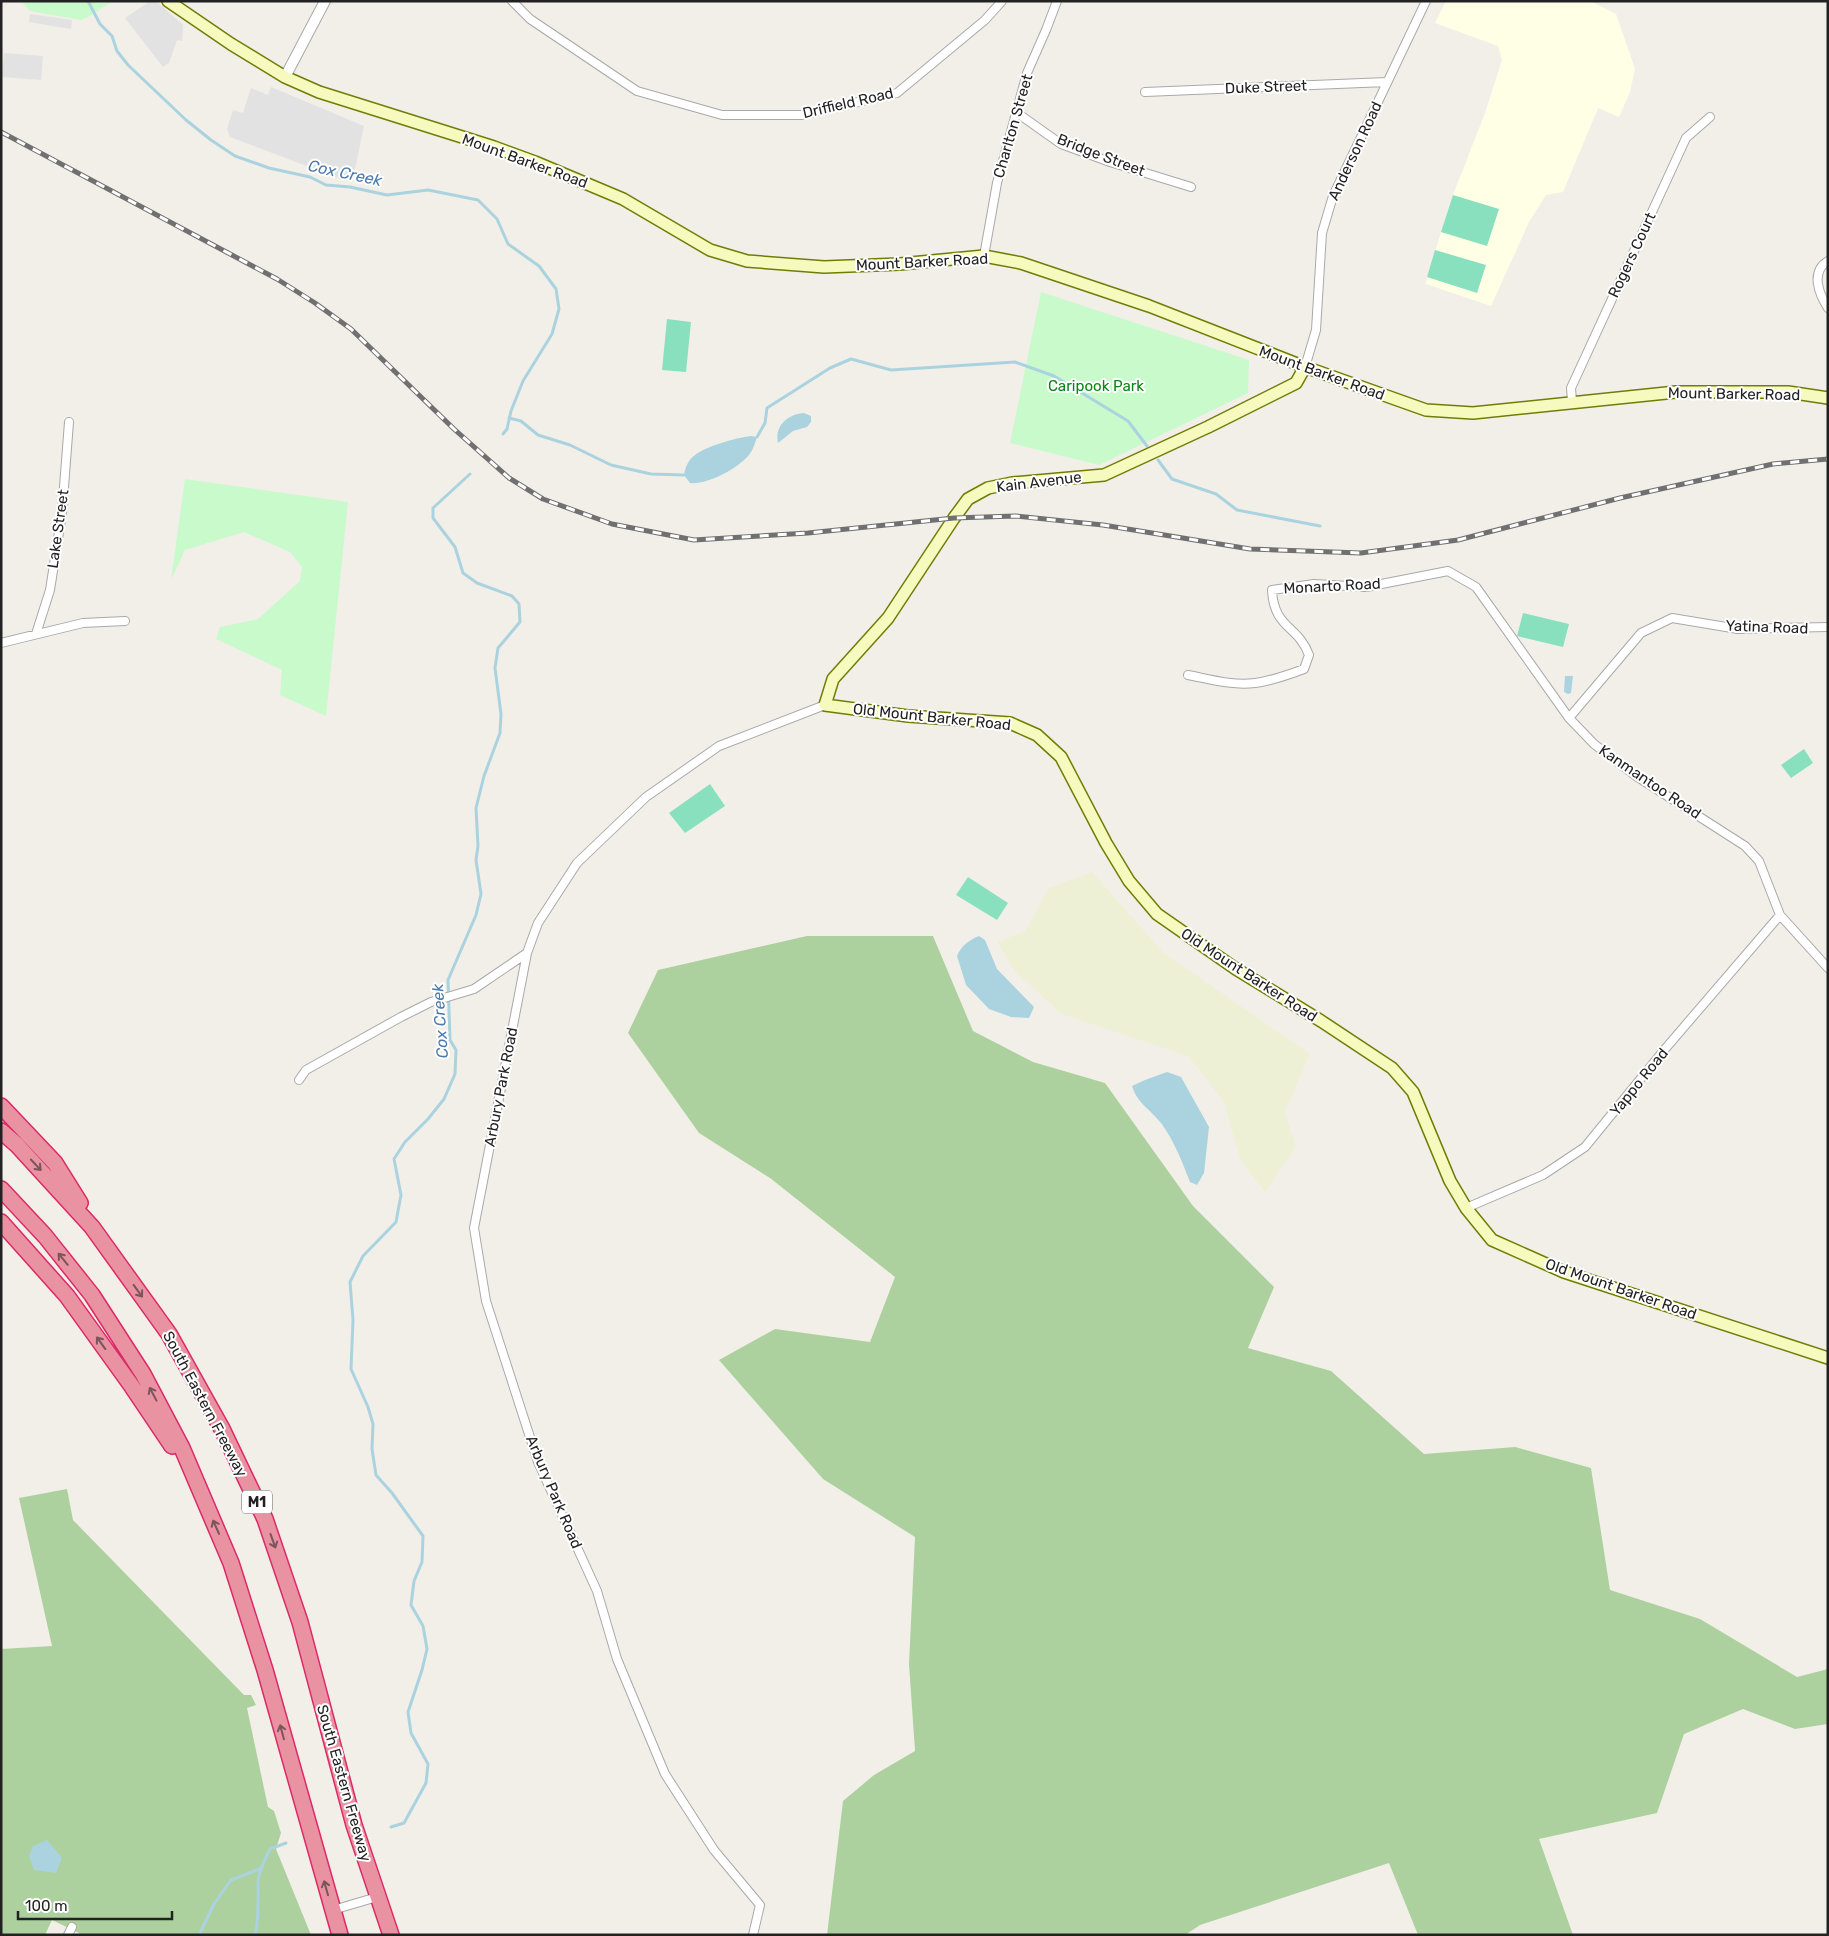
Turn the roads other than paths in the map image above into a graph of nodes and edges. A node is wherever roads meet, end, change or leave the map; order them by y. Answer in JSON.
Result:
{"nodes":[{"id":1,"x":168,"y":1,"type":"edge"},
{"id":2,"x":325,"y":1,"type":"edge"},
{"id":3,"x":512,"y":1,"type":"edge"},
{"id":4,"x":1002,"y":1,"type":"edge"},
{"id":5,"x":1057,"y":1,"type":"edge"},
{"id":6,"x":1426,"y":1,"type":"edge"},
{"id":7,"x":285,"y":77,"type":"junction"},
{"id":8,"x":1387,"y":82,"type":"junction"},
{"id":9,"x":1146,"y":92,"type":"dead end"},
{"id":10,"x":1016,"y":112,"type":"junction"},
{"id":11,"x":1710,"y":117,"type":"dead end"},
{"id":12,"x":1191,"y":187,"type":"dead end"},
{"id":13,"x":984,"y":256,"type":"junction"},
{"id":14,"x":1828,"y":261,"type":"edge"},
{"id":15,"x":1828,"y":308,"type":"edge"},
{"id":16,"x":1306,"y":367,"type":"junction"},
{"id":17,"x":1828,"y":398,"type":"edge"},
{"id":18,"x":1572,"y":401,"type":"junction"},
{"id":19,"x":69,"y":422,"type":"dead end"},
{"id":20,"x":1476,"y":587,"type":"joint"},
{"id":21,"x":125,"y":621,"type":"dead end"},
{"id":22,"x":1828,"y":627,"type":"edge"},
{"id":23,"x":36,"y":634,"type":"junction"},
{"id":24,"x":1,"y":643,"type":"edge"},
{"id":25,"x":1188,"y":675,"type":"dead end"},
{"id":26,"x":825,"y":705,"type":"junction"},
{"id":27,"x":1569,"y":718,"type":"junction"},
{"id":28,"x":1780,"y":915,"type":"junction"},
{"id":29,"x":527,"y":953,"type":"junction"},
{"id":30,"x":1828,"y":968,"type":"edge"},
{"id":31,"x":299,"y":1080,"type":"dead end"},
{"id":32,"x":1,"y":1106,"type":"edge"},
{"id":33,"x":1,"y":1131,"type":"edge"},
{"id":34,"x":1,"y":1189,"type":"edge"},
{"id":35,"x":1466,"y":1208,"type":"junction"},
{"id":36,"x":1,"y":1222,"type":"edge"},
{"id":37,"x":118,"y":1264,"type":"junction"},
{"id":38,"x":1828,"y":1358,"type":"edge"},
{"id":39,"x":197,"y":1485,"type":"junction"},
{"id":40,"x":377,"y":1897,"type":"junction"},
{"id":41,"x":333,"y":1910,"type":"junction"},
{"id":42,"x":72,"y":1926,"type":"dead end"},
{"id":43,"x":68,"y":1935,"type":"edge"},
{"id":44,"x":340,"y":1935,"type":"edge"},
{"id":45,"x":391,"y":1935,"type":"edge"},
{"id":46,"x":754,"y":1935,"type":"edge"}],
"edges":[{"from":1,"to":7,"type":"main road","name":"Mount Barker Road"},
{"from":2,"to":7,"type":"street"},
{"from":3,"to":4,"type":"street","name":"Driffield Road"},
{"from":5,"to":10,"type":"street","name":"Charlton Street"},
{"from":6,"to":8,"type":"street","name":"Anderson Road"},
{"from":7,"to":13,"type":"main road","name":"Mount Barker Road"},
{"from":8,"to":9,"type":"street","name":"Duke Street"},
{"from":8,"to":16,"type":"street","name":"Anderson Road"},
{"from":10,"to":12,"type":"street","name":"Bridge Street"},
{"from":10,"to":13,"type":"street","name":"Charlton Street"},
{"from":11,"to":18,"type":"street","name":"Rogers Court"},
{"from":13,"to":16,"type":"main road","name":"Mount Barker Road"},
{"from":14,"to":15,"type":"street"},
{"from":16,"to":18,"type":"main road","name":"Mount Barker Road"},
{"from":16,"to":26,"type":"main road","name":"Kain Avenue"},
{"from":17,"to":18,"type":"main road","name":"Mount Barker Road"},
{"from":19,"to":23,"type":"street","name":"Lake Street"},
{"from":20,"to":25,"type":"street","name":"Monarto Road"},
{"from":20,"to":27,"type":"street","name":"Kanmantoo Road"},
{"from":21,"to":23,"type":"street"},
{"from":22,"to":27,"type":"street","name":"Yatina Road"},
{"from":23,"to":24,"type":"street"},
{"from":26,"to":29,"type":"street","name":"Old Mount Barker Road"},
{"from":26,"to":35,"type":"main road","name":"Old Mount Barker Road"},
{"from":27,"to":28,"type":"street","name":"Kanmantoo Road"},
{"from":28,"to":30,"type":"street","name":"Kanmantoo Road"},
{"from":28,"to":35,"type":"street","name":"Yappo Road"},
{"from":29,"to":31,"type":"street"},
{"from":29,"to":46,"type":"street","name":"Arbury Park Road"},
{"from":32,"to":37,"type":"highway"},
{"from":33,"to":37,"type":"highway","name":"South Eastern Freeway","number":"M1","one_way":true},
{"from":39,"to":34,"type":"highway","one_way":true},
{"from":35,"to":38,"type":"main road","name":"Old Mount Barker Road"},
{"from":39,"to":36,"type":"highway","one_way":true},
{"from":37,"to":40,"type":"highway","name":"South Eastern Freeway","number":"M1","one_way":true},
{"from":41,"to":39,"type":"highway","one_way":true},
{"from":40,"to":41,"type":"street"},
{"from":40,"to":45,"type":"highway","name":"South Eastern Freeway","number":"M1"},
{"from":41,"to":44,"type":"highway"},
{"from":42,"to":43,"type":"street"}]}
